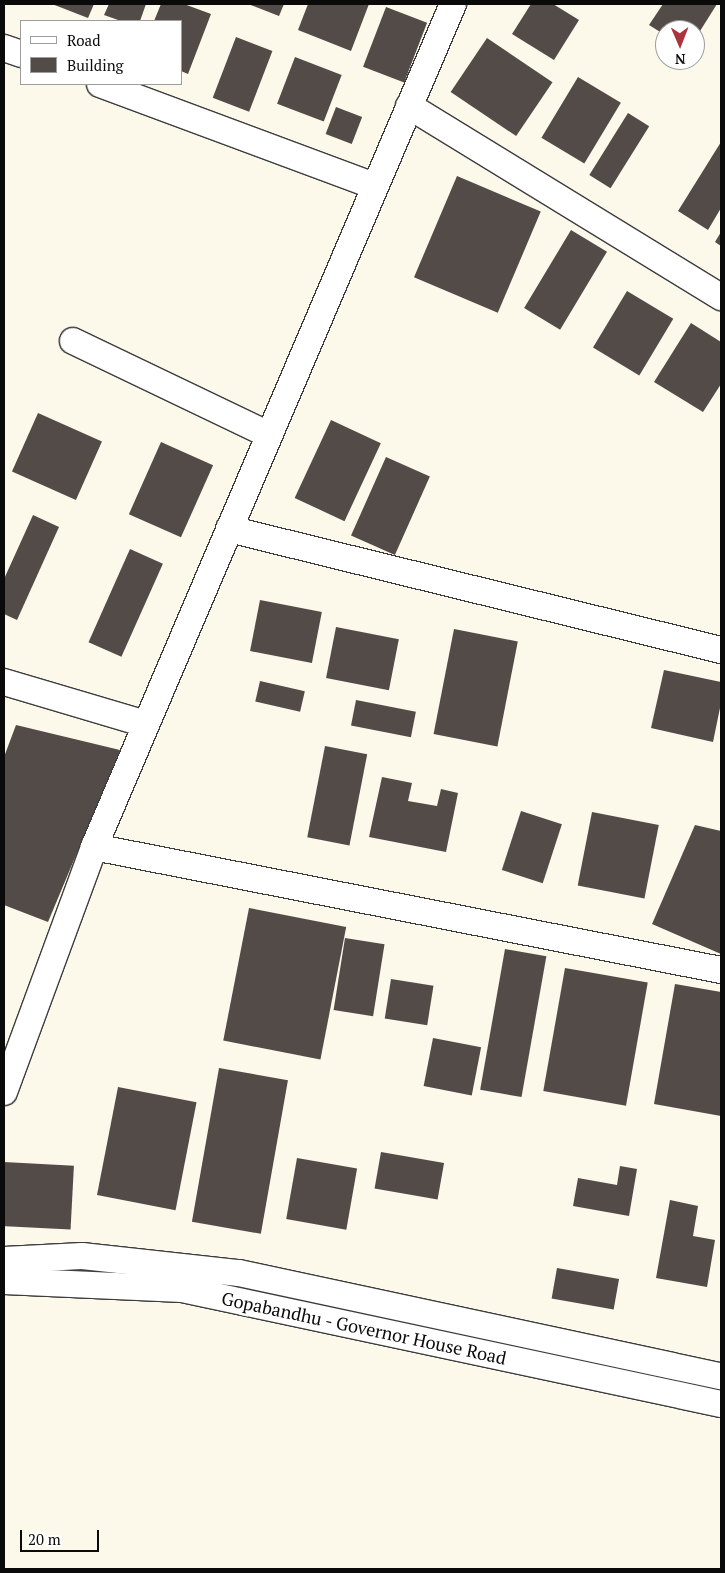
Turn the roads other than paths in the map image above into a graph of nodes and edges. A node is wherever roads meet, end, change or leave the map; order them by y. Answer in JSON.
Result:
{"nodes":[{"id":1,"x":453,"y":4,"type":"edge"},
{"id":2,"x":4,"y":48,"type":"edge"},
{"id":3,"x":20,"y":54,"type":"edge"},
{"id":4,"x":103,"y":85,"type":"edge"},
{"id":5,"x":409,"y":106,"type":"junction"},
{"id":6,"x":375,"y":186,"type":"junction"},
{"id":7,"x":721,"y":297,"type":"edge"},
{"id":8,"x":73,"y":341,"type":"dead end"},
{"id":9,"x":269,"y":435,"type":"junction"},
{"id":10,"x":229,"y":529,"type":"junction"},
{"id":11,"x":721,"y":650,"type":"edge"},
{"id":12,"x":4,"y":682,"type":"edge"},
{"id":13,"x":146,"y":724,"type":"junction"},
{"id":14,"x":94,"y":847,"type":"junction"},
{"id":15,"x":721,"y":970,"type":"edge"},
{"id":16,"x":4,"y":1092,"type":"edge"},
{"id":17,"x":4,"y":1260,"type":"edge"},
{"id":18,"x":4,"y":1281,"type":"edge"},
{"id":19,"x":721,"y":1376,"type":"edge"},
{"id":20,"x":721,"y":1404,"type":"edge"}],
"edges":[{"from":1,"to":5,"type":"street"},
{"from":2,"to":3,"type":"street"},
{"from":4,"to":6,"type":"street"},
{"from":5,"to":6,"type":"street"},
{"from":5,"to":7,"type":"street"},
{"from":6,"to":9,"type":"street"},
{"from":8,"to":9,"type":"street"},
{"from":9,"to":10,"type":"street"},
{"from":10,"to":11,"type":"street"},
{"from":10,"to":13,"type":"street"},
{"from":12,"to":13,"type":"street"},
{"from":13,"to":14,"type":"street"},
{"from":14,"to":15,"type":"street"},
{"from":14,"to":16,"type":"street"},
{"from":17,"to":19,"type":"street","name":"Gopabandhu - Governor House Road"},
{"from":18,"to":20,"type":"street","name":"Gopabandhu - Governor House Road"}]}
